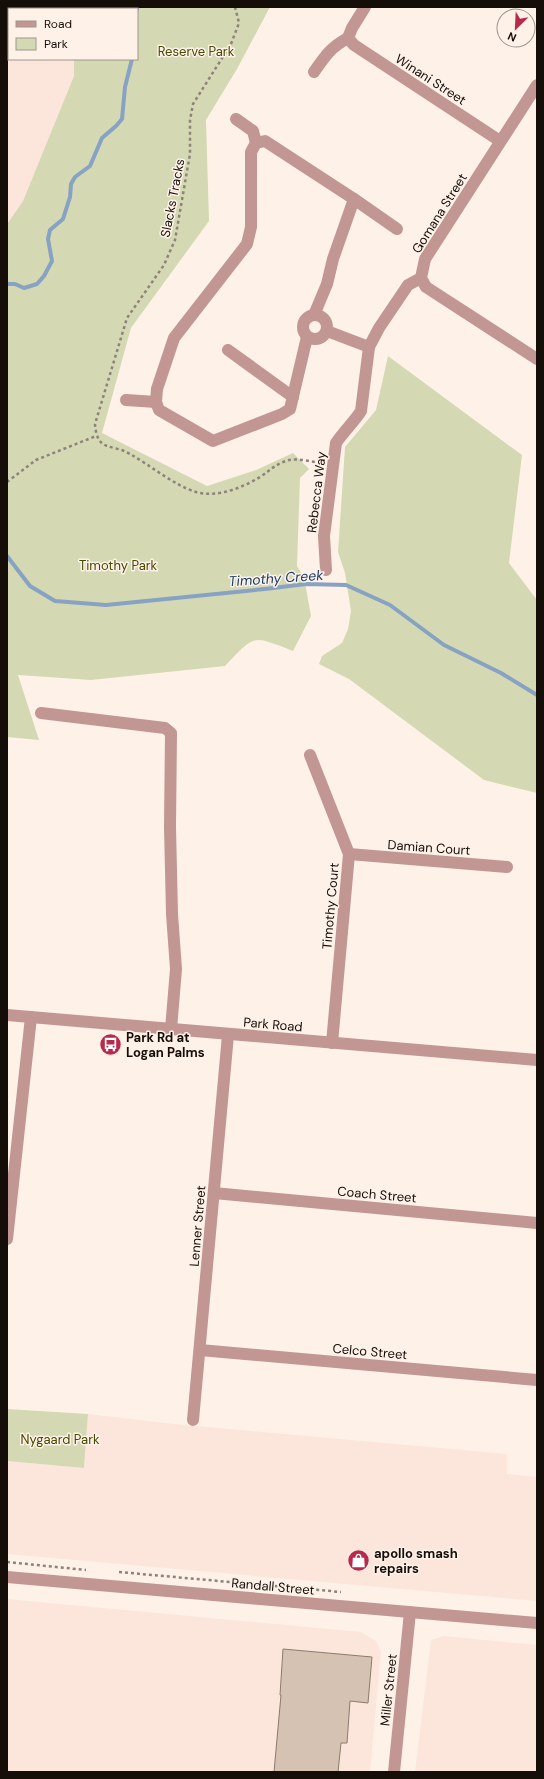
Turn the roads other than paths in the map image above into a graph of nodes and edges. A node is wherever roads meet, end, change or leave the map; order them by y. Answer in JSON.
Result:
{"nodes":[{"id":1,"x":365,"y":7,"type":"edge"},
{"id":2,"x":348,"y":38,"type":"junction"},
{"id":3,"x":314,"y":72,"type":"dead end"},
{"id":4,"x":537,"y":85,"type":"edge"},
{"id":5,"x":236,"y":119,"type":"dead end"},
{"id":6,"x":500,"y":141,"type":"junction"},
{"id":7,"x":256,"y":143,"type":"junction"},
{"id":8,"x":354,"y":199,"type":"junction"},
{"id":9,"x":397,"y":228,"type":"dead end"},
{"id":10,"x":421,"y":278,"type":"junction"},
{"id":11,"x":314,"y":315,"type":"junction"},
{"id":12,"x":326,"y":331,"type":"junction"},
{"id":13,"x":307,"y":337,"type":"junction"},
{"id":14,"x":368,"y":347,"type":"junction"},
{"id":15,"x":228,"y":350,"type":"dead end"},
{"id":16,"x":537,"y":359,"type":"edge"},
{"id":17,"x":293,"y":397,"type":"junction"},
{"id":18,"x":126,"y":400,"type":"dead end"},
{"id":19,"x":156,"y":402,"type":"junction"},
{"id":20,"x":326,"y":570,"type":"dead end"},
{"id":21,"x":41,"y":713,"type":"dead end"},
{"id":22,"x":310,"y":755,"type":"dead end"},
{"id":23,"x":349,"y":854,"type":"junction"},
{"id":24,"x":507,"y":867,"type":"dead end"},
{"id":25,"x":7,"y":1015,"type":"edge"},
{"id":26,"x":31,"y":1017,"type":"junction"},
{"id":27,"x":171,"y":1028,"type":"junction"},
{"id":28,"x":228,"y":1035,"type":"junction"},
{"id":29,"x":332,"y":1043,"type":"junction"},
{"id":30,"x":537,"y":1060,"type":"edge"},
{"id":31,"x":214,"y":1193,"type":"junction"},
{"id":32,"x":8,"y":1216,"type":"edge"},
{"id":33,"x":537,"y":1223,"type":"edge"},
{"id":34,"x":7,"y":1239,"type":"edge"},
{"id":35,"x":200,"y":1350,"type":"junction"},
{"id":36,"x":537,"y":1380,"type":"edge"},
{"id":37,"x":193,"y":1420,"type":"dead end"},
{"id":38,"x":7,"y":1577,"type":"edge"},
{"id":39,"x":410,"y":1612,"type":"junction"},
{"id":40,"x":537,"y":1623,"type":"edge"},
{"id":41,"x":394,"y":1772,"type":"edge"}],
"edges":[{"from":1,"to":2,"type":"street"},
{"from":2,"to":3,"type":"street"},
{"from":2,"to":6,"type":"street","name":"Winani Street"},
{"from":4,"to":6,"type":"street","name":"Gomana Street"},
{"from":5,"to":7,"type":"street"},
{"from":6,"to":10,"type":"street","name":"Gomana Street"},
{"from":7,"to":8,"type":"street"},
{"from":7,"to":19,"type":"street"},
{"from":8,"to":9,"type":"street"},
{"from":8,"to":11,"type":"street"},
{"from":10,"to":14,"type":"street","name":"Rebecca Way"},
{"from":10,"to":16,"type":"street"},
{"from":11,"to":12,"type":"street"},
{"from":11,"to":13,"type":"street"},
{"from":12,"to":13,"type":"street"},
{"from":12,"to":14,"type":"street"},
{"from":13,"to":17,"type":"street"},
{"from":14,"to":20,"type":"street","name":"Rebecca Way"},
{"from":15,"to":17,"type":"street"},
{"from":17,"to":19,"type":"street"},
{"from":18,"to":19,"type":"street"},
{"from":21,"to":27,"type":"street"},
{"from":22,"to":23,"type":"street","name":"Timothy Court"},
{"from":23,"to":24,"type":"street","name":"Damian Court"},
{"from":23,"to":29,"type":"street","name":"Timothy Court"},
{"from":25,"to":26,"type":"street","name":"Park Road"},
{"from":26,"to":27,"type":"street","name":"Park Road"},
{"from":26,"to":32,"type":"street"},
{"from":27,"to":28,"type":"street","name":"Park Road"},
{"from":28,"to":29,"type":"street","name":"Park Road"},
{"from":28,"to":31,"type":"street","name":"Lenner Street"},
{"from":29,"to":30,"type":"street","name":"Park Road"},
{"from":31,"to":33,"type":"street","name":"Coach Street"},
{"from":31,"to":35,"type":"street","name":"Lenner Street"},
{"from":32,"to":34,"type":"street"},
{"from":35,"to":36,"type":"street","name":"Celco Street"},
{"from":35,"to":37,"type":"street","name":"Lenner Street"},
{"from":38,"to":39,"type":"street","name":"Randall Street"},
{"from":39,"to":40,"type":"street","name":"Randall Street"},
{"from":39,"to":41,"type":"street","name":"Miller Street"}]}
